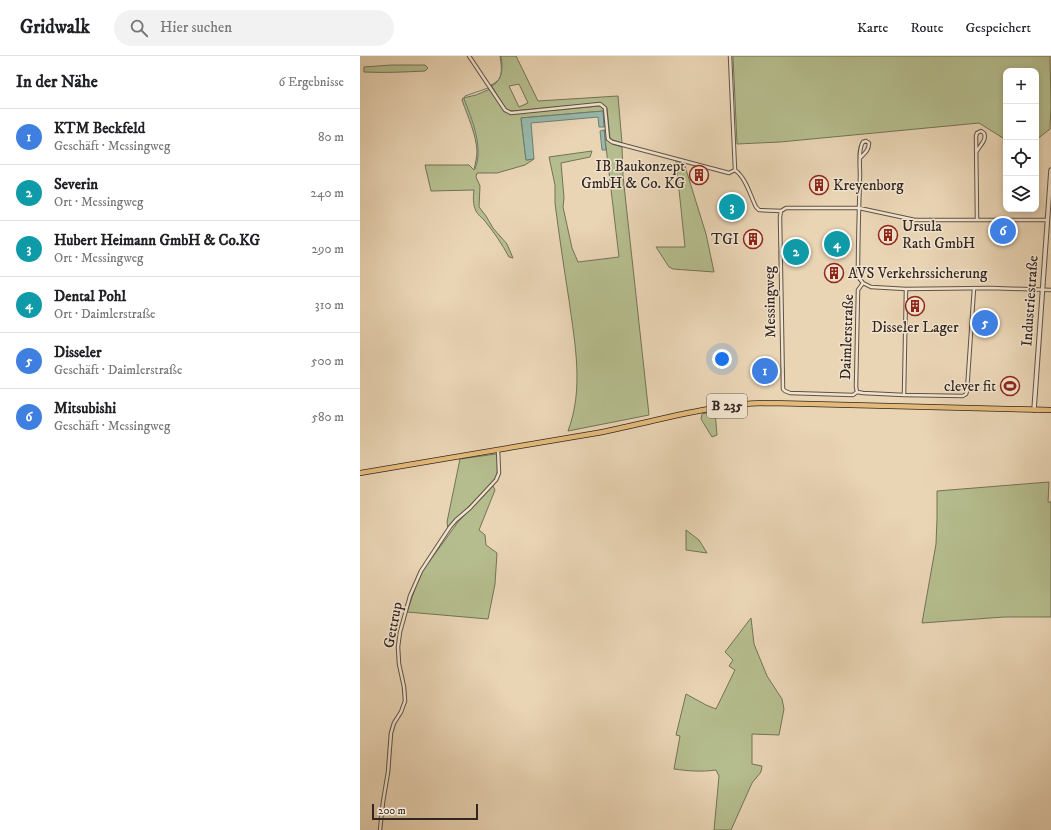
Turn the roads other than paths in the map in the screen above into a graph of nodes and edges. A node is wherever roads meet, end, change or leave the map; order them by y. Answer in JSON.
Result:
{"nodes":[{"id":1,"x":469,"y":56,"type":"edge"},
{"id":2,"x":730,"y":56,"type":"edge"},
{"id":3,"x":977,"y":151,"type":"junction"},
{"id":4,"x":860,"y":158,"type":"junction"},
{"id":5,"x":735,"y":170,"type":"junction"},
{"id":6,"x":1051,"y":170,"type":"edge"},
{"id":7,"x":859,"y":208,"type":"junction"},
{"id":8,"x":781,"y":211,"type":"junction"},
{"id":9,"x":977,"y":220,"type":"junction"},
{"id":10,"x":1047,"y":220,"type":"junction"},
{"id":11,"x":863,"y":283,"type":"junction"},
{"id":12,"x":974,"y":288,"type":"junction"},
{"id":13,"x":906,"y":289,"type":"junction"},
{"id":14,"x":1043,"y":290,"type":"junction"},
{"id":15,"x":1051,"y":290,"type":"edge"},
{"id":16,"x":857,"y":392,"type":"junction"},
{"id":17,"x":904,"y":395,"type":"junction"},
{"id":18,"x":1034,"y":410,"type":"junction"},
{"id":19,"x":1051,"y":410,"type":"edge"},
{"id":20,"x":498,"y":450,"type":"junction"},
{"id":21,"x":360,"y":473,"type":"edge"},
{"id":22,"x":380,"y":830,"type":"edge"}],
"edges":[{"from":1,"to":5,"type":"street"},
{"from":2,"to":5,"type":"street"},
{"from":3,"to":3,"type":"street"},
{"from":3,"to":9,"type":"street"},
{"from":4,"to":4,"type":"street"},
{"from":4,"to":7,"type":"street"},
{"from":5,"to":8,"type":"street"},
{"from":6,"to":10,"type":"street","name":"Industriestraße"},
{"from":7,"to":8,"type":"street"},
{"from":7,"to":9,"type":"street"},
{"from":7,"to":11,"type":"street","name":"Daimlerstraße"},
{"from":8,"to":16,"type":"street","name":"Messingweg"},
{"from":9,"to":10,"type":"street"},
{"from":10,"to":14,"type":"street","name":"Industriestraße"},
{"from":11,"to":13,"type":"street","name":"Daimlerstraße"},
{"from":11,"to":16,"type":"street","name":"Daimlerstraße"},
{"from":12,"to":13,"type":"street","name":"Daimlerstraße"},
{"from":12,"to":14,"type":"street","name":"Daimlerstraße"},
{"from":12,"to":17,"type":"street","name":"Daimlerstraße"},
{"from":13,"to":17,"type":"street"},
{"from":14,"to":15,"type":"street","name":"Daimlerstraße"},
{"from":14,"to":18,"type":"street","name":"Industriestraße"},
{"from":16,"to":17,"type":"street","name":"Daimlerstraße"},
{"from":18,"to":19,"type":"main road","number":"B 235"},
{"from":18,"to":20,"type":"main road","number":"B 235"},
{"from":20,"to":21,"type":"main road","number":"B 235"},
{"from":20,"to":22,"type":"street","name":"Gettrup"}]}
